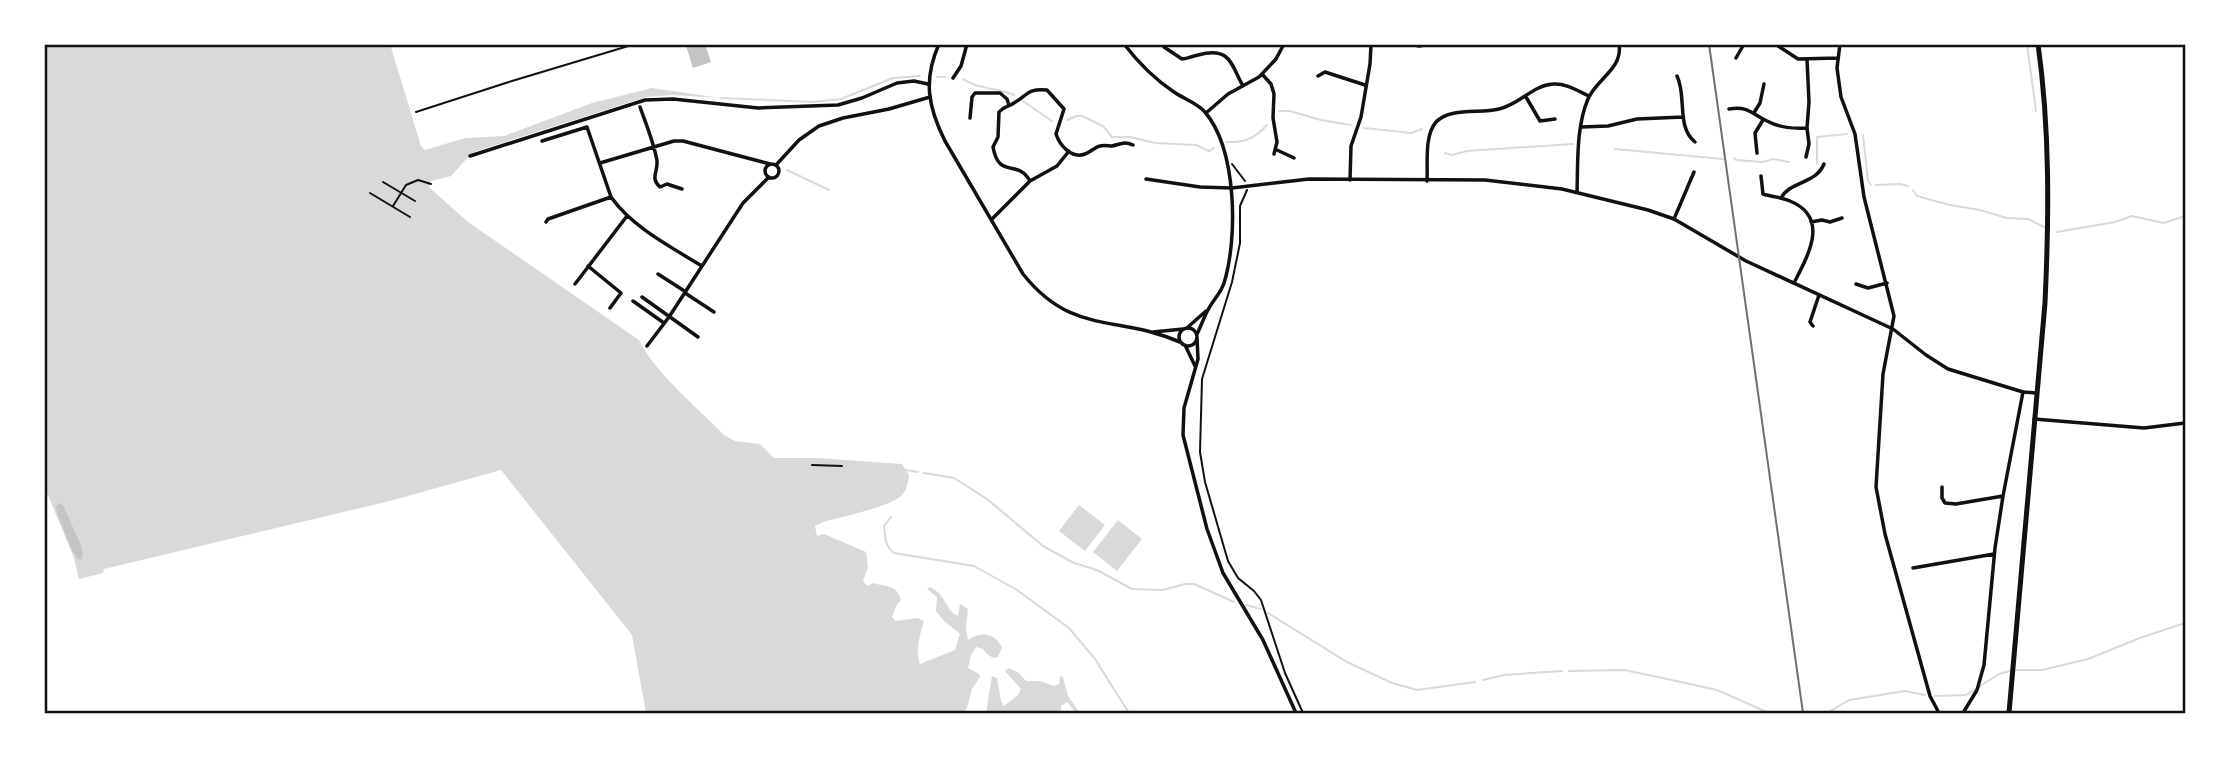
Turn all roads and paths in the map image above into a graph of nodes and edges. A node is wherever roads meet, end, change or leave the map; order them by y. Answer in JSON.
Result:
{"nodes":[{"id":1,"x":635,"y":44,"type":"edge"},
{"id":2,"x":939,"y":44,"type":"edge"},
{"id":3,"x":967,"y":44,"type":"edge"},
{"id":4,"x":1124,"y":44,"type":"edge"},
{"id":5,"x":1284,"y":44,"type":"edge"},
{"id":6,"x":1371,"y":44,"type":"edge"},
{"id":7,"x":1410,"y":44,"type":"edge"},
{"id":8,"x":1432,"y":44,"type":"edge"},
{"id":9,"x":1619,"y":44,"type":"edge"},
{"id":10,"x":1744,"y":44,"type":"edge"},
{"id":11,"x":1775,"y":44,"type":"edge"},
{"id":12,"x":1840,"y":44,"type":"edge"},
{"id":13,"x":2038,"y":44,"type":"edge"},
{"id":14,"x":1164,"y":47,"type":"dead end"},
{"id":15,"x":1737,"y":58,"type":"dead end"},
{"id":16,"x":1838,"y":58,"type":"junction"},
{"id":17,"x":1807,"y":59,"type":"junction"},
{"id":18,"x":1262,"y":75,"type":"junction"},
{"id":19,"x":1318,"y":75,"type":"dead end"},
{"id":20,"x":1677,"y":76,"type":"dead end"},
{"id":21,"x":953,"y":78,"type":"dead end"},
{"id":22,"x":928,"y":84,"type":"junction"},
{"id":23,"x":1764,"y":84,"type":"dead end"},
{"id":24,"x":1365,"y":85,"type":"junction"},
{"id":25,"x":1243,"y":87,"type":"junction"},
{"id":26,"x":1526,"y":96,"type":"junction"},
{"id":27,"x":1589,"y":96,"type":"junction"},
{"id":28,"x":930,"y":97,"type":"junction"},
{"id":29,"x":1009,"y":104,"type":"junction"},
{"id":30,"x":640,"y":107,"type":"dead end"},
{"id":31,"x":1729,"y":108,"type":"dead end"},
{"id":32,"x":416,"y":112,"type":"dead end"},
{"id":33,"x":1754,"y":112,"type":"junction"},
{"id":34,"x":1206,"y":113,"type":"junction"},
{"id":35,"x":1683,"y":117,"type":"junction"},
{"id":36,"x":970,"y":118,"type":"dead end"},
{"id":37,"x":1555,"y":119,"type":"dead end"},
{"id":38,"x":1280,"y":120,"type":"dead end"},
{"id":39,"x":1763,"y":120,"type":"junction"},
{"id":40,"x":1273,"y":121,"type":"junction"},
{"id":41,"x":1581,"y":127,"type":"junction"},
{"id":42,"x":1807,"y":128,"type":"junction"},
{"id":43,"x":542,"y":141,"type":"dead end"},
{"id":44,"x":1695,"y":142,"type":"dead end"},
{"id":45,"x":1133,"y":145,"type":"dead end"},
{"id":46,"x":653,"y":147,"type":"junction"},
{"id":47,"x":1069,"y":151,"type":"junction"},
{"id":48,"x":1757,"y":153,"type":"dead end"},
{"id":49,"x":470,"y":156,"type":"dead end"},
{"id":50,"x":1294,"y":158,"type":"dead end"},
{"id":51,"x":1806,"y":158,"type":"dead end"},
{"id":52,"x":750,"y":159,"type":"junction"},
{"id":53,"x":1230,"y":161,"type":"dead end"},
{"id":54,"x":600,"y":163,"type":"junction"},
{"id":55,"x":770,"y":164,"type":"junction"},
{"id":56,"x":1824,"y":164,"type":"dead end"},
{"id":57,"x":776,"y":165,"type":"junction"},
{"id":58,"x":1694,"y":172,"type":"dead end"},
{"id":59,"x":767,"y":175,"type":"junction"},
{"id":60,"x":1761,"y":176,"type":"dead end"},
{"id":61,"x":1146,"y":179,"type":"dead end"},
{"id":62,"x":1350,"y":180,"type":"junction"},
{"id":63,"x":1030,"y":181,"type":"junction"},
{"id":64,"x":1427,"y":181,"type":"junction"},
{"id":65,"x":383,"y":182,"type":"dead end"},
{"id":66,"x":431,"y":184,"type":"dead end"},
{"id":67,"x":1247,"y":186,"type":"junction"},
{"id":68,"x":1232,"y":188,"type":"junction"},
{"id":69,"x":682,"y":189,"type":"dead end"},
{"id":70,"x":370,"y":192,"type":"dead end"},
{"id":71,"x":1577,"y":192,"type":"junction"},
{"id":72,"x":401,"y":193,"type":"junction"},
{"id":73,"x":611,"y":197,"type":"junction"},
{"id":74,"x":1781,"y":198,"type":"junction"},
{"id":75,"x":415,"y":201,"type":"dead end"},
{"id":76,"x":393,"y":206,"type":"junction"},
{"id":77,"x":627,"y":216,"type":"junction"},
{"id":78,"x":410,"y":217,"type":"dead end"},
{"id":79,"x":1842,"y":218,"type":"dead end"},
{"id":80,"x":992,"y":219,"type":"junction"},
{"id":81,"x":1674,"y":219,"type":"junction"},
{"id":82,"x":546,"y":222,"type":"dead end"},
{"id":83,"x":1811,"y":222,"type":"junction"},
{"id":84,"x":588,"y":266,"type":"junction"},
{"id":85,"x":702,"y":266,"type":"junction"},
{"id":86,"x":658,"y":274,"type":"dead end"},
{"id":87,"x":1794,"y":283,"type":"junction"},
{"id":88,"x":1887,"y":283,"type":"junction"},
{"id":89,"x":575,"y":284,"type":"dead end"},
{"id":90,"x":1856,"y":284,"type":"dead end"},
{"id":91,"x":685,"y":292,"type":"junction"},
{"id":92,"x":1819,"y":295,"type":"junction"},
{"id":93,"x":642,"y":297,"type":"dead end"},
{"id":94,"x":633,"y":301,"type":"dead end"},
{"id":95,"x":610,"y":308,"type":"dead end"},
{"id":96,"x":1207,"y":311,"type":"junction"},
{"id":97,"x":715,"y":312,"type":"dead end"},
{"id":98,"x":668,"y":317,"type":"junction"},
{"id":99,"x":664,"y":323,"type":"junction"},
{"id":100,"x":1813,"y":326,"type":"dead end"},
{"id":101,"x":1185,"y":328,"type":"junction"},
{"id":102,"x":1893,"y":329,"type":"junction"},
{"id":103,"x":1151,"y":332,"type":"junction"},
{"id":104,"x":1197,"y":336,"type":"junction"},
{"id":105,"x":698,"y":338,"type":"dead end"},
{"id":106,"x":1183,"y":344,"type":"junction"},
{"id":107,"x":647,"y":346,"type":"dead end"},
{"id":108,"x":1196,"y":368,"type":"junction"},
{"id":109,"x":2023,"y":392,"type":"junction"},
{"id":110,"x":2036,"y":393,"type":"junction"},
{"id":111,"x":2034,"y":419,"type":"junction"},
{"id":112,"x":2185,"y":423,"type":"edge"},
{"id":113,"x":812,"y":465,"type":"dead end"},
{"id":114,"x":842,"y":467,"type":"dead end"},
{"id":115,"x":1942,"y":487,"type":"dead end"},
{"id":116,"x":2003,"y":495,"type":"junction"},
{"id":117,"x":1994,"y":554,"type":"junction"},
{"id":118,"x":1913,"y":568,"type":"dead end"},
{"id":119,"x":350,"y":713,"type":"edge"},
{"id":120,"x":360,"y":713,"type":"edge"},
{"id":121,"x":1296,"y":713,"type":"edge"},
{"id":122,"x":1303,"y":713,"type":"edge"},
{"id":123,"x":1939,"y":713,"type":"edge"},
{"id":124,"x":1963,"y":713,"type":"edge"},
{"id":125,"x":2009,"y":713,"type":"edge"}],
"edges":[{"from":1,"to":32,"type":"lane"},
{"from":2,"to":22,"type":"street"},
{"from":3,"to":21,"type":"street"},
{"from":4,"to":34,"type":"street"},
{"from":5,"to":18,"type":"street"},
{"from":6,"to":24,"type":"street"},
{"from":7,"to":8,"type":"street"},
{"from":9,"to":27,"type":"street"},
{"from":10,"to":15,"type":"street"},
{"from":11,"to":17,"type":"street"},
{"from":12,"to":16,"type":"street"},
{"from":13,"to":110,"type":"main road"},
{"from":14,"to":25,"type":"street"},
{"from":16,"to":17,"type":"street"},
{"from":16,"to":88,"type":"street"},
{"from":17,"to":42,"type":"street"},
{"from":18,"to":25,"type":"street"},
{"from":18,"to":40,"type":"street"},
{"from":19,"to":24,"type":"street"},
{"from":20,"to":35,"type":"street"},
{"from":22,"to":28,"type":"street"},
{"from":22,"to":49,"type":"street"},
{"from":23,"to":33,"type":"street"},
{"from":24,"to":62,"type":"street"},
{"from":25,"to":34,"type":"street"},
{"from":26,"to":27,"type":"street"},
{"from":26,"to":37,"type":"street"},
{"from":26,"to":64,"type":"street"},
{"from":27,"to":41,"type":"street"},
{"from":28,"to":57,"type":"street"},
{"from":28,"to":80,"type":"street"},
{"from":29,"to":36,"type":"street"},
{"from":29,"to":47,"type":"street"},
{"from":29,"to":63,"type":"street"},
{"from":30,"to":46,"type":"street"},
{"from":31,"to":33,"type":"street"},
{"from":33,"to":39,"type":"street"},
{"from":34,"to":68,"type":"street"},
{"from":35,"to":41,"type":"street"},
{"from":35,"to":44,"type":"street"},
{"from":38,"to":40,"type":"street"},
{"from":39,"to":42,"type":"street"},
{"from":39,"to":48,"type":"street"},
{"from":40,"to":50,"type":"street"},
{"from":41,"to":71,"type":"street"},
{"from":42,"to":51,"type":"street"},
{"from":43,"to":54,"type":"street"},
{"from":45,"to":47,"type":"street"},
{"from":46,"to":52,"type":"street"},
{"from":46,"to":54,"type":"street"},
{"from":46,"to":69,"type":"street"},
{"from":47,"to":63,"type":"street"},
{"from":52,"to":55,"type":"street"},
{"from":52,"to":59,"type":"street"},
{"from":53,"to":67,"type":"path"},
{"from":54,"to":73,"type":"street"},
{"from":55,"to":57,"type":"street"},
{"from":55,"to":59,"type":"street"},
{"from":56,"to":74,"type":"street"},
{"from":57,"to":59,"type":"street"},
{"from":58,"to":81,"type":"street"},
{"from":59,"to":85,"type":"street"},
{"from":60,"to":74,"type":"street"},
{"from":61,"to":68,"type":"street"},
{"from":62,"to":64,"type":"street"},
{"from":62,"to":67,"type":"street"},
{"from":63,"to":80,"type":"street"},
{"from":64,"to":71,"type":"street"},
{"from":65,"to":72,"type":"path"},
{"from":66,"to":72,"type":"path"},
{"from":67,"to":68,"type":"street"},
{"from":67,"to":122,"type":"path"},
{"from":68,"to":96,"type":"street"},
{"from":70,"to":76,"type":"path"},
{"from":71,"to":81,"type":"street"},
{"from":72,"to":75,"type":"path"},
{"from":72,"to":76,"type":"path"},
{"from":73,"to":77,"type":"street"},
{"from":73,"to":82,"type":"street"},
{"from":74,"to":83,"type":"street"},
{"from":76,"to":78,"type":"path"},
{"from":77,"to":84,"type":"street"},
{"from":77,"to":85,"type":"street"},
{"from":79,"to":83,"type":"street"},
{"from":80,"to":103,"type":"street"},
{"from":81,"to":87,"type":"street"},
{"from":83,"to":87,"type":"street"},
{"from":84,"to":89,"type":"street"},
{"from":84,"to":95,"type":"street"},
{"from":85,"to":91,"type":"street"},
{"from":86,"to":91,"type":"street"},
{"from":87,"to":92,"type":"street"},
{"from":88,"to":90,"type":"street"},
{"from":88,"to":102,"type":"street"},
{"from":91,"to":97,"type":"street"},
{"from":91,"to":98,"type":"street"},
{"from":92,"to":100,"type":"street"},
{"from":92,"to":102,"type":"street"},
{"from":93,"to":98,"type":"street"},
{"from":94,"to":99,"type":"street"},
{"from":96,"to":101,"type":"street"},
{"from":96,"to":104,"type":"street"},
{"from":98,"to":99,"type":"street"},
{"from":98,"to":105,"type":"street"},
{"from":99,"to":107,"type":"street"},
{"from":101,"to":103,"type":"street"},
{"from":101,"to":104,"type":"street"},
{"from":101,"to":106,"type":"street"},
{"from":102,"to":109,"type":"street"},
{"from":102,"to":123,"type":"street"},
{"from":103,"to":106,"type":"street"},
{"from":104,"to":106,"type":"street"},
{"from":104,"to":108,"type":"street"},
{"from":106,"to":108,"type":"street"},
{"from":108,"to":121,"type":"street"},
{"from":109,"to":110,"type":"street"},
{"from":109,"to":116,"type":"street"},
{"from":110,"to":111,"type":"main road"},
{"from":111,"to":112,"type":"street"},
{"from":111,"to":125,"type":"main road"},
{"from":113,"to":114,"type":"path"},
{"from":115,"to":116,"type":"street"},
{"from":116,"to":117,"type":"street"},
{"from":117,"to":118,"type":"street"},
{"from":117,"to":124,"type":"street"},
{"from":119,"to":120,"type":"lane"}]}
